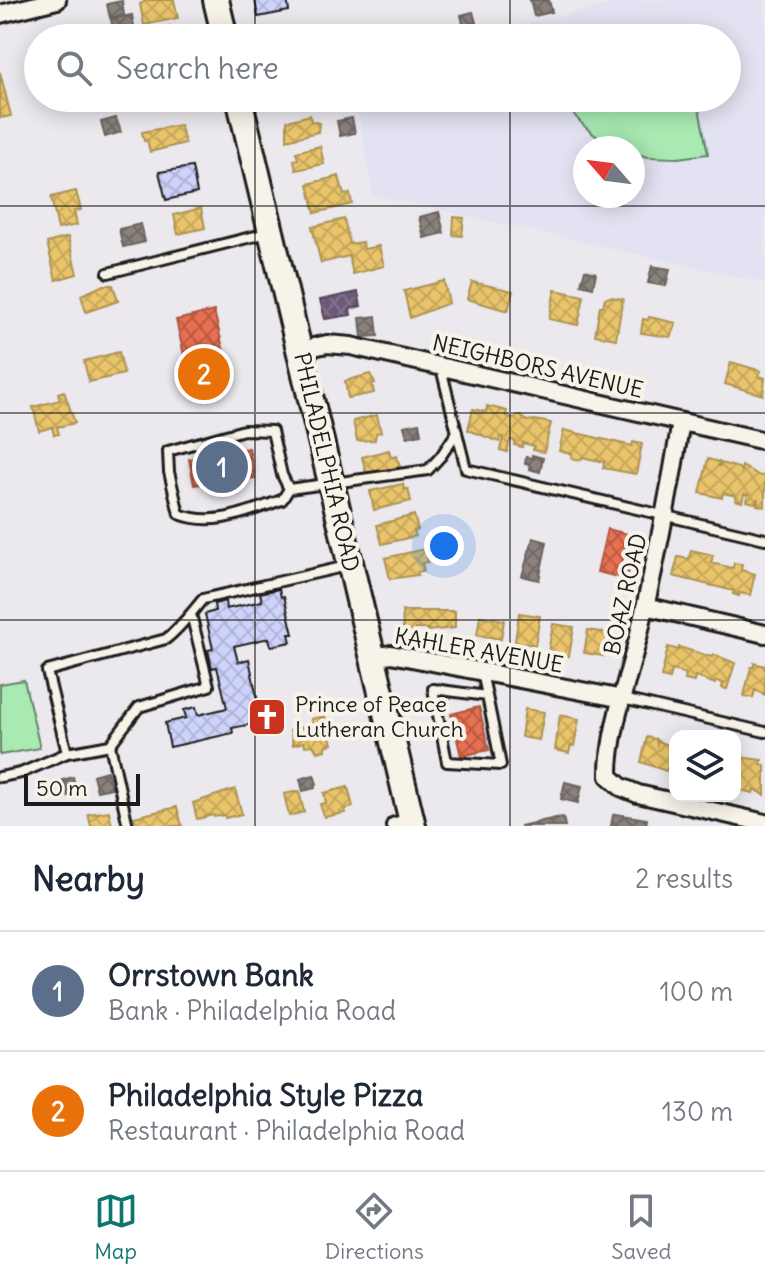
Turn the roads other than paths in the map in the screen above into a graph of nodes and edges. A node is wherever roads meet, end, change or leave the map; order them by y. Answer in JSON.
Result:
{"nodes":[{"id":1,"x":57,"y":0,"type":"edge"},
{"id":2,"x":216,"y":0,"type":"edge"},
{"id":3,"x":0,"y":14,"type":"edge"},
{"id":4,"x":222,"y":24,"type":"edge"},
{"id":5,"x":242,"y":112,"type":"edge"},
{"id":6,"x":271,"y":232,"type":"junction"},
{"id":7,"x":108,"y":273,"type":"dead end"},
{"id":8,"x":300,"y":350,"type":"junction"},
{"id":9,"x":441,"y":366,"type":"junction"},
{"id":10,"x":681,"y":422,"type":"junction"},
{"id":11,"x":457,"y":432,"type":"junction"},
{"id":12,"x":765,"y":441,"type":"edge"},
{"id":13,"x":332,"y":484,"type":"junction"},
{"id":14,"x":289,"y":489,"type":"junction"},
{"id":15,"x":665,"y":515,"type":"junction"},
{"id":16,"x":765,"y":539,"type":"edge"},
{"id":17,"x":351,"y":564,"type":"junction"},
{"id":18,"x":645,"y":606,"type":"junction"},
{"id":19,"x":191,"y":614,"type":"junction"},
{"id":20,"x":765,"y":634,"type":"edge"},
{"id":21,"x":374,"y":657,"type":"junction"},
{"id":22,"x":482,"y":671,"type":"junction"},
{"id":23,"x":487,"y":696,"type":"junction"},
{"id":24,"x":623,"y":699,"type":"junction"},
{"id":25,"x":765,"y":732,"type":"edge"},
{"id":26,"x":110,"y":745,"type":"junction"},
{"id":27,"x":67,"y":753,"type":"junction"},
{"id":28,"x":0,"y":777,"type":"edge"},
{"id":29,"x":765,"y":823,"type":"edge"},
{"id":30,"x":406,"y":825,"type":"edge"},
{"id":31,"x":128,"y":826,"type":"edge"}],
"edges":[{"from":1,"to":3,"type":"street"},
{"from":2,"to":4,"type":"main road"},
{"from":5,"to":6,"type":"main road","name":"PHILADELPHIA ROAD"},
{"from":6,"to":7,"type":"lane"},
{"from":6,"to":8,"type":"main road","name":"PHILADELPHIA ROAD"},
{"from":8,"to":9,"type":"street","name":"NEIGHBORS AVENUE"},
{"from":8,"to":13,"type":"main road","name":"PHILADELPHIA ROAD"},
{"from":9,"to":10,"type":"street","name":"NEIGHBORS AVENUE"},
{"from":9,"to":11,"type":"lane"},
{"from":10,"to":12,"type":"street","name":"NEIGHBORS AVENUE"},
{"from":10,"to":15,"type":"street","name":"BOAZ ROAD"},
{"from":11,"to":13,"type":"lane"},
{"from":11,"to":15,"type":"lane"},
{"from":13,"to":14,"type":"lane"},
{"from":13,"to":17,"type":"main road","name":"PHILADELPHIA ROAD"},
{"from":14,"to":14,"type":"lane"},
{"from":15,"to":16,"type":"lane"},
{"from":15,"to":18,"type":"street","name":"BOAZ ROAD"},
{"from":17,"to":19,"type":"lane"},
{"from":17,"to":21,"type":"main road","name":"PHILADELPHIA ROAD"},
{"from":18,"to":20,"type":"street"},
{"from":18,"to":24,"type":"street","name":"BOAZ ROAD"},
{"from":19,"to":26,"type":"lane"},
{"from":19,"to":27,"type":"lane"},
{"from":21,"to":22,"type":"street","name":"KAHLER AVENUE"},
{"from":21,"to":30,"type":"main road","name":"PHILADELPHIA ROAD"},
{"from":22,"to":23,"type":"lane"},
{"from":22,"to":24,"type":"street","name":"KAHLER AVENUE"},
{"from":23,"to":23,"type":"lane"},
{"from":24,"to":25,"type":"lane"},
{"from":24,"to":29,"type":"street","name":"BOAZ ROAD"},
{"from":26,"to":27,"type":"lane"},
{"from":26,"to":31,"type":"lane"},
{"from":27,"to":28,"type":"lane"}]}
